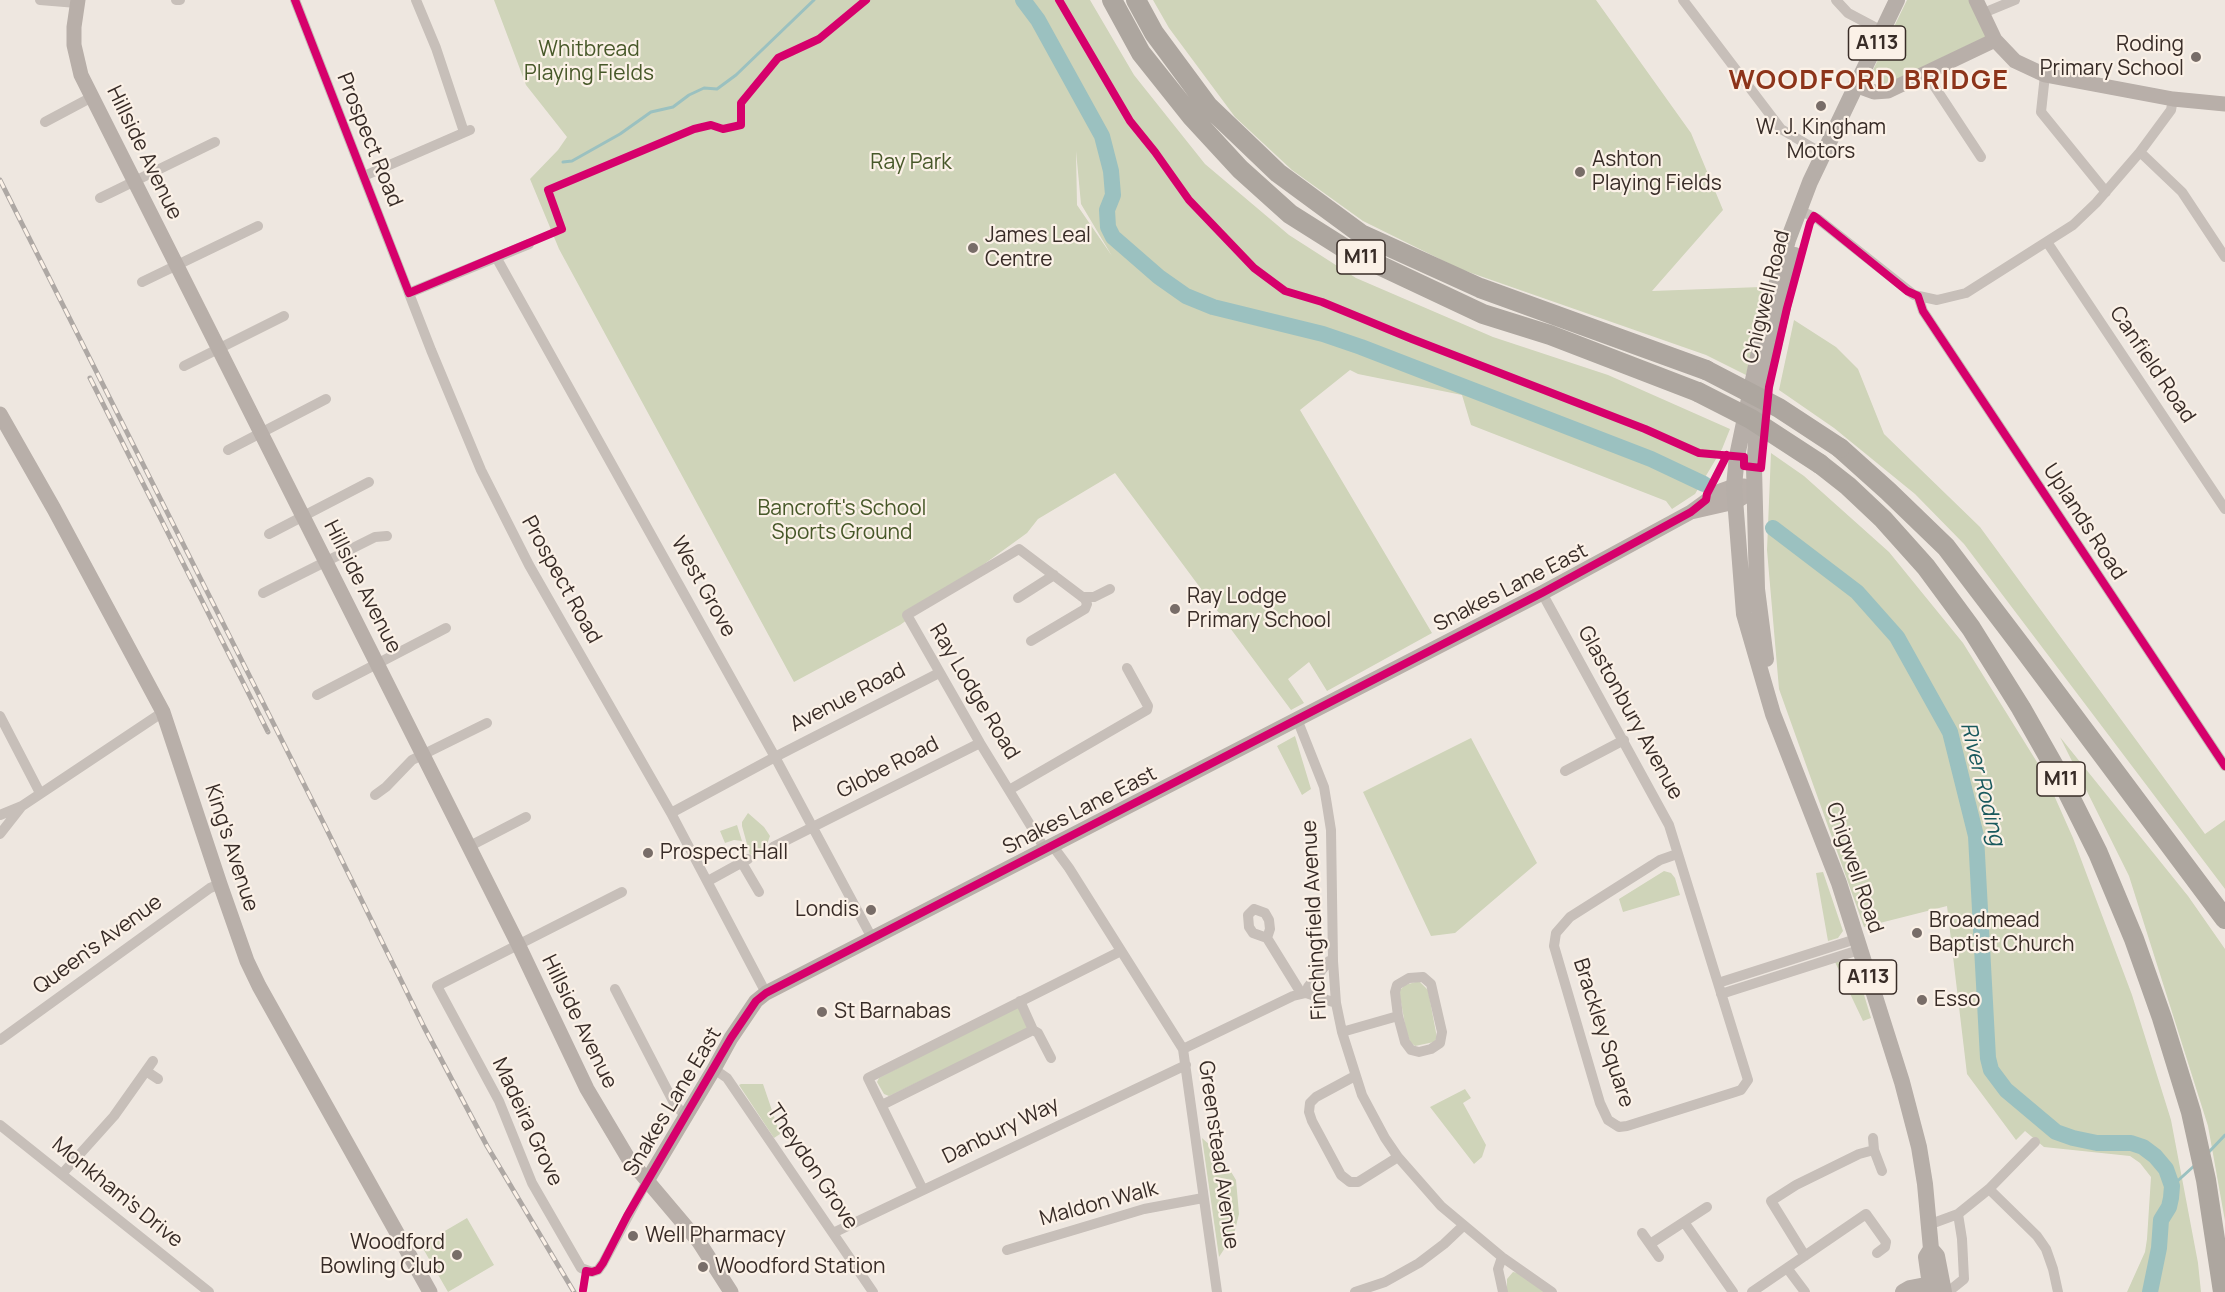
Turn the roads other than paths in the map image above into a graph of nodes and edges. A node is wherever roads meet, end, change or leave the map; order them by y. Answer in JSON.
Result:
{"nodes":[{"id":1,"x":40,"y":0,"type":"edge"},
{"id":2,"x":295,"y":0,"type":"edge"},
{"id":3,"x":416,"y":0,"type":"edge"},
{"id":4,"x":1112,"y":0,"type":"edge"},
{"id":5,"x":1136,"y":0,"type":"edge"},
{"id":6,"x":1836,"y":0,"type":"edge"},
{"id":7,"x":1898,"y":0,"type":"edge"},
{"id":8,"x":2014,"y":0,"type":"edge"},
{"id":9,"x":78,"y":1,"type":"edge"},
{"id":10,"x":1689,"y":3,"type":"edge"},
{"id":11,"x":1978,"y":7,"type":"edge"},
{"id":12,"x":1882,"y":31,"type":"junction"},
{"id":13,"x":1995,"y":40,"type":"junction"},
{"id":14,"x":1925,"y":72,"type":"junction"},
{"id":15,"x":2045,"y":75,"type":"junction"},
{"id":16,"x":1855,"y":85,"type":"junction"},
{"id":17,"x":92,"y":97,"type":"junction"},
{"id":18,"x":2173,"y":99,"type":"junction"},
{"id":19,"x":2225,"y":104,"type":"edge"},
{"id":20,"x":45,"y":122,"type":"dead end"},
{"id":21,"x":215,"y":142,"type":"dead end"},
{"id":22,"x":2140,"y":152,"type":"junction"},
{"id":23,"x":1981,"y":157,"type":"dead end"},
{"id":24,"x":1820,"y":161,"type":"junction"},
{"id":25,"x":364,"y":176,"type":"junction"},
{"id":26,"x":135,"y":182,"type":"junction"},
{"id":27,"x":2106,"y":192,"type":"junction"},
{"id":28,"x":100,"y":198,"type":"dead end"},
{"id":29,"x":1802,"y":211,"type":"junction"},
{"id":30,"x":258,"y":225,"type":"dead end"},
{"id":31,"x":2046,"y":242,"type":"junction"},
{"id":32,"x":529,"y":244,"type":"dead end"},
{"id":33,"x":2225,"y":256,"type":"edge"},
{"id":34,"x":496,"y":257,"type":"junction"},
{"id":35,"x":177,"y":266,"type":"junction"},
{"id":36,"x":142,"y":282,"type":"dead end"},
{"id":37,"x":409,"y":293,"type":"junction"},
{"id":38,"x":1918,"y":296,"type":"junction"},
{"id":39,"x":284,"y":316,"type":"dead end"},
{"id":40,"x":219,"y":349,"type":"junction"},
{"id":41,"x":184,"y":366,"type":"dead end"},
{"id":42,"x":326,"y":399,"type":"dead end"},
{"id":43,"x":0,"y":414,"type":"edge"},
{"id":44,"x":261,"y":434,"type":"junction"},
{"id":45,"x":228,"y":450,"type":"dead end"},
{"id":46,"x":369,"y":482,"type":"dead end"},
{"id":47,"x":1753,"y":491,"type":"junction"},
{"id":48,"x":1735,"y":494,"type":"junction"},
{"id":49,"x":2225,"y":509,"type":"edge"},
{"id":50,"x":303,"y":517,"type":"junction"},
{"id":51,"x":269,"y":534,"type":"dead end"},
{"id":52,"x":387,"y":536,"type":"dead end"},
{"id":53,"x":326,"y":562,"type":"junction"},
{"id":54,"x":1054,"y":575,"type":"junction"},
{"id":55,"x":1110,"y":589,"type":"dead end"},
{"id":56,"x":1542,"y":592,"type":"junction"},
{"id":57,"x":263,"y":593,"type":"dead end"},
{"id":58,"x":1018,"y":598,"type":"dead end"},
{"id":59,"x":1084,"y":598,"type":"junction"},
{"id":60,"x":446,"y":628,"type":"dead end"},
{"id":61,"x":1031,"y":641,"type":"dead end"},
{"id":62,"x":377,"y":664,"type":"junction"},
{"id":63,"x":1126,"y":668,"type":"dead end"},
{"id":64,"x":939,"y":673,"type":"junction"},
{"id":65,"x":317,"y":695,"type":"dead end"},
{"id":66,"x":163,"y":711,"type":"junction"},
{"id":67,"x":1773,"y":714,"type":"junction"},
{"id":68,"x":0,"y":716,"type":"edge"},
{"id":69,"x":1297,"y":719,"type":"junction"},
{"id":70,"x":487,"y":723,"type":"dead end"},
{"id":71,"x":1624,"y":740,"type":"junction"},
{"id":72,"x":980,"y":743,"type":"junction"},
{"id":73,"x":423,"y":756,"type":"junction"},
{"id":74,"x":775,"y":757,"type":"junction"},
{"id":75,"x":2225,"y":766,"type":"edge"},
{"id":76,"x":1565,"y":771,"type":"dead end"},
{"id":77,"x":1009,"y":790,"type":"junction"},
{"id":78,"x":40,"y":793,"type":"junction"},
{"id":79,"x":375,"y":795,"type":"dead end"},
{"id":80,"x":21,"y":806,"type":"junction"},
{"id":81,"x":671,"y":813,"type":"junction"},
{"id":82,"x":0,"y":815,"type":"edge"},
{"id":83,"x":526,"y":817,"type":"dead end"},
{"id":84,"x":813,"y":828,"type":"junction"},
{"id":85,"x":0,"y":834,"type":"edge"},
{"id":86,"x":468,"y":847,"type":"junction"},
{"id":87,"x":773,"y":847,"type":"dead end"},
{"id":88,"x":1048,"y":847,"type":"junction"},
{"id":89,"x":1677,"y":854,"type":"junction"},
{"id":90,"x":708,"y":881,"type":"junction"},
{"id":91,"x":220,"y":884,"type":"junction"},
{"id":92,"x":622,"y":892,"type":"dead end"},
{"id":93,"x":759,"y":892,"type":"dead end"},
{"id":94,"x":2225,"y":920,"type":"edge"},
{"id":95,"x":872,"y":938,"type":"junction"},
{"id":96,"x":1267,"y":938,"type":"dead end"},
{"id":97,"x":518,"y":944,"type":"junction"},
{"id":98,"x":1857,"y":944,"type":"junction"},
{"id":99,"x":1121,"y":951,"type":"junction"},
{"id":100,"x":1333,"y":961,"type":"junction"},
{"id":101,"x":615,"y":989,"type":"dead end"},
{"id":102,"x":1720,"y":989,"type":"junction"},
{"id":103,"x":766,"y":993,"type":"junction"},
{"id":104,"x":1304,"y":993,"type":"junction"},
{"id":105,"x":1020,"y":1002,"type":"junction"},
{"id":106,"x":1336,"y":1003,"type":"junction"},
{"id":107,"x":1398,"y":1016,"type":"junction"},
{"id":108,"x":1033,"y":1030,"type":"junction"},
{"id":109,"x":1342,"y":1032,"type":"junction"},
{"id":110,"x":0,"y":1040,"type":"edge"},
{"id":111,"x":1183,"y":1049,"type":"junction"},
{"id":112,"x":1051,"y":1058,"type":"dead end"},
{"id":113,"x":153,"y":1061,"type":"dead end"},
{"id":114,"x":1186,"y":1065,"type":"junction"},
{"id":115,"x":714,"y":1069,"type":"junction"},
{"id":116,"x":146,"y":1071,"type":"junction"},
{"id":117,"x":1355,"y":1076,"type":"junction"},
{"id":118,"x":158,"y":1079,"type":"dead end"},
{"id":119,"x":882,"y":1104,"type":"junction"},
{"id":120,"x":686,"y":1116,"type":"junction"},
{"id":121,"x":0,"y":1125,"type":"edge"},
{"id":122,"x":1873,"y":1138,"type":"dead end"},
{"id":123,"x":2035,"y":1142,"type":"dead end"},
{"id":124,"x":1874,"y":1150,"type":"junction"},
{"id":125,"x":1398,"y":1157,"type":"junction"},
{"id":126,"x":1882,"y":1171,"type":"dead end"},
{"id":127,"x":62,"y":1174,"type":"junction"},
{"id":128,"x":647,"y":1181,"type":"junction"},
{"id":129,"x":923,"y":1190,"type":"junction"},
{"id":130,"x":1989,"y":1190,"type":"junction"},
{"id":131,"x":1203,"y":1198,"type":"junction"},
{"id":132,"x":1707,"y":1207,"type":"dead end"},
{"id":133,"x":1958,"y":1214,"type":"junction"},
{"id":134,"x":1684,"y":1222,"type":"junction"},
{"id":135,"x":1928,"y":1225,"type":"junction"},
{"id":136,"x":1463,"y":1226,"type":"junction"},
{"id":137,"x":833,"y":1233,"type":"junction"},
{"id":138,"x":1642,"y":1233,"type":"dead end"},
{"id":139,"x":1650,"y":1244,"type":"junction"},
{"id":140,"x":1007,"y":1250,"type":"dead end"},
{"id":141,"x":1877,"y":1253,"type":"dead end"},
{"id":142,"x":1805,"y":1256,"type":"junction"},
{"id":143,"x":1502,"y":1257,"type":"junction"},
{"id":144,"x":1659,"y":1257,"type":"dead end"},
{"id":145,"x":1788,"y":1268,"type":"junction"},
{"id":146,"x":586,"y":1271,"type":"joint"},
{"id":147,"x":1941,"y":1289,"type":"edge"},
{"id":148,"x":208,"y":1292,"type":"edge"},
{"id":149,"x":430,"y":1292,"type":"edge"},
{"id":150,"x":731,"y":1292,"type":"edge"},
{"id":151,"x":873,"y":1292,"type":"edge"},
{"id":152,"x":1217,"y":1292,"type":"edge"},
{"id":153,"x":1355,"y":1292,"type":"edge"},
{"id":154,"x":1503,"y":1292,"type":"edge"},
{"id":155,"x":1552,"y":1292,"type":"edge"},
{"id":156,"x":1733,"y":1292,"type":"edge"},
{"id":157,"x":1752,"y":1292,"type":"edge"},
{"id":158,"x":1804,"y":1292,"type":"edge"},
{"id":159,"x":1903,"y":1292,"type":"edge"},
{"id":160,"x":2058,"y":1292,"type":"edge"},
{"id":161,"x":2223,"y":1292,"type":"edge"}],
"edges":[{"from":1,"to":9,"type":"street"},
{"from":2,"to":25,"type":"street","name":"Prospect Road"},
{"from":3,"to":25,"type":"street"},
{"from":4,"to":161,"type":"highway","number":"M11","bridge":true},
{"from":5,"to":94,"type":"highway","number":"M11","bridge":true},
{"from":6,"to":12,"type":"street"},
{"from":7,"to":12,"type":"main road","name":"Chigwell Road","number":"A113"},
{"from":8,"to":11,"type":"street"},
{"from":9,"to":17,"type":"street","name":"Hillside Avenue"},
{"from":10,"to":24,"type":"street"},
{"from":11,"to":13,"type":"street"},
{"from":12,"to":16,"type":"main road","name":"Chigwell Road","number":"A113"},
{"from":13,"to":14,"type":"street"},
{"from":13,"to":15,"type":"street"},
{"from":14,"to":16,"type":"street"},
{"from":14,"to":23,"type":"street"},
{"from":15,"to":18,"type":"street"},
{"from":15,"to":27,"type":"street"},
{"from":16,"to":24,"type":"main road","name":"Chigwell Road","number":"A113"},
{"from":17,"to":20,"type":"street"},
{"from":17,"to":26,"type":"street","name":"Hillside Avenue"},
{"from":18,"to":19,"type":"street"},
{"from":18,"to":22,"type":"street"},
{"from":21,"to":26,"type":"street"},
{"from":22,"to":27,"type":"street"},
{"from":22,"to":33,"type":"street"},
{"from":24,"to":29,"type":"main road","name":"Chigwell Road","number":"A113"},
{"from":25,"to":37,"type":"street","name":"Prospect Road"},
{"from":26,"to":28,"type":"street"},
{"from":26,"to":35,"type":"street","name":"Hillside Avenue"},
{"from":27,"to":31,"type":"street"},
{"from":29,"to":38,"type":"street"},
{"from":29,"to":47,"type":"main road","name":"Chigwell Road","number":"A113"},
{"from":29,"to":48,"type":"main road","name":"Chigwell Road","number":"A113"},
{"from":30,"to":35,"type":"street"},
{"from":31,"to":38,"type":"street"},
{"from":31,"to":49,"type":"street","name":"Canfield Road"},
{"from":32,"to":34,"type":"street"},
{"from":34,"to":37,"type":"street"},
{"from":34,"to":74,"type":"street","name":"West Grove"},
{"from":35,"to":36,"type":"street"},
{"from":35,"to":40,"type":"street","name":"Hillside Avenue"},
{"from":37,"to":81,"type":"street","name":"Prospect Road"},
{"from":38,"to":75,"type":"street","name":"Uplands Road"},
{"from":39,"to":40,"type":"street"},
{"from":40,"to":41,"type":"street"},
{"from":40,"to":44,"type":"street","name":"Hillside Avenue"},
{"from":42,"to":44,"type":"street"},
{"from":43,"to":66,"type":"street","name":"King's Avenue"},
{"from":44,"to":45,"type":"street"},
{"from":44,"to":50,"type":"street","name":"Hillside Avenue"},
{"from":46,"to":50,"type":"street"},
{"from":47,"to":48,"type":"street"},
{"from":47,"to":67,"type":"main road","name":"Chigwell Road","number":"A113"},
{"from":48,"to":56,"type":"street","name":"Snakes Lane East"},
{"from":48,"to":67,"type":"main road","name":"Chigwell Road","number":"A113"},
{"from":50,"to":51,"type":"street"},
{"from":50,"to":53,"type":"street","name":"Hillside Avenue"},
{"from":52,"to":53,"type":"street"},
{"from":53,"to":57,"type":"street"},
{"from":53,"to":62,"type":"street","name":"Hillside Avenue"},
{"from":54,"to":58,"type":"street"},
{"from":54,"to":59,"type":"street","name":"Ray Lodge Road"},
{"from":54,"to":64,"type":"street","name":"Ray Lodge Road"},
{"from":55,"to":59,"type":"street"},
{"from":56,"to":69,"type":"street","name":"Snakes Lane East"},
{"from":56,"to":71,"type":"street","name":"Glastonbury Avenue"},
{"from":59,"to":61,"type":"street"},
{"from":60,"to":62,"type":"street"},
{"from":62,"to":65,"type":"street"},
{"from":62,"to":73,"type":"street","name":"Hillside Avenue"},
{"from":63,"to":77,"type":"street"},
{"from":64,"to":72,"type":"street","name":"Ray Lodge Road"},
{"from":64,"to":74,"type":"street","name":"Avenue Road"},
{"from":66,"to":78,"type":"street"},
{"from":66,"to":91,"type":"street","name":"King's Avenue"},
{"from":67,"to":98,"type":"main road","name":"Chigwell Road","number":"A113"},
{"from":68,"to":78,"type":"street"},
{"from":69,"to":88,"type":"street","name":"Snakes Lane East"},
{"from":69,"to":100,"type":"street","name":"Finchingfield Avenue"},
{"from":70,"to":73,"type":"street"},
{"from":71,"to":76,"type":"street"},
{"from":71,"to":89,"type":"street","name":"Glastonbury Avenue"},
{"from":72,"to":77,"type":"street","name":"Ray Lodge Road"},
{"from":72,"to":84,"type":"street","name":"Globe Road"},
{"from":73,"to":79,"type":"street"},
{"from":73,"to":86,"type":"street","name":"Hillside Avenue"},
{"from":74,"to":81,"type":"street","name":"Avenue Road"},
{"from":74,"to":84,"type":"street","name":"West Grove"},
{"from":77,"to":88,"type":"street","name":"Ray Lodge Road"},
{"from":78,"to":80,"type":"street"},
{"from":80,"to":82,"type":"street"},
{"from":80,"to":85,"type":"street"},
{"from":81,"to":90,"type":"street","name":"Prospect Road"},
{"from":83,"to":86,"type":"street"},
{"from":84,"to":87,"type":"street","name":"Globe Road"},
{"from":84,"to":95,"type":"street","name":"West Grove"},
{"from":86,"to":97,"type":"street","name":"Hillside Avenue"},
{"from":88,"to":95,"type":"street","name":"Snakes Lane East"},
{"from":88,"to":99,"type":"street","name":"Greenstead Avenue"},
{"from":89,"to":102,"type":"street","name":"Brackley Square"},
{"from":89,"to":102,"type":"street","name":"Brackley Square"},
{"from":90,"to":93,"type":"street"},
{"from":90,"to":103,"type":"street","name":"Prospect Road"},
{"from":91,"to":110,"type":"street","name":"Queen's Avenue"},
{"from":91,"to":149,"type":"street","name":"King's Avenue"},
{"from":92,"to":97,"type":"street","name":"Madeira Grove"},
{"from":95,"to":103,"type":"street","name":"Snakes Lane East"},
{"from":96,"to":104,"type":"street"},
{"from":97,"to":128,"type":"street","name":"Hillside Avenue"},
{"from":97,"to":146,"type":"street","name":"Madeira Grove"},
{"from":98,"to":102,"type":"street"},
{"from":98,"to":135,"type":"main road","name":"Chigwell Road","number":"A113"},
{"from":99,"to":105,"type":"street"},
{"from":99,"to":111,"type":"street","name":"Greenstead Avenue"},
{"from":100,"to":104,"type":"street"},
{"from":100,"to":106,"type":"street","name":"Finchingfield Avenue"},
{"from":101,"to":120,"type":"street"},
{"from":103,"to":115,"type":"street","name":"Snakes Lane East"},
{"from":104,"to":106,"type":"street"},
{"from":104,"to":111,"type":"street"},
{"from":105,"to":108,"type":"street"},
{"from":105,"to":119,"type":"street"},
{"from":106,"to":109,"type":"street","name":"Finchingfield Avenue"},
{"from":107,"to":107,"type":"street"},
{"from":107,"to":109,"type":"street"},
{"from":108,"to":112,"type":"street"},
{"from":108,"to":119,"type":"street"},
{"from":109,"to":117,"type":"street","name":"Finchingfield Avenue"},
{"from":111,"to":114,"type":"street","name":"Greenstead Avenue"},
{"from":113,"to":116,"type":"street"},
{"from":114,"to":129,"type":"street","name":"Danbury Way"},
{"from":114,"to":131,"type":"street","name":"Greenstead Avenue"},
{"from":115,"to":120,"type":"street","name":"Snakes Lane East"},
{"from":115,"to":137,"type":"street","name":"Theydon Grove"},
{"from":116,"to":118,"type":"street"},
{"from":116,"to":127,"type":"street"},
{"from":117,"to":125,"type":"street","name":"Finchingfield Avenue"},
{"from":117,"to":125,"type":"street"},
{"from":119,"to":129,"type":"street"},
{"from":120,"to":128,"type":"street","name":"Snakes Lane East"},
{"from":121,"to":127,"type":"street","name":"Monkham's Drive"},
{"from":122,"to":124,"type":"street"},
{"from":123,"to":130,"type":"street"},
{"from":124,"to":126,"type":"street"},
{"from":124,"to":142,"type":"street"},
{"from":125,"to":136,"type":"street","name":"Finchingfield Avenue"},
{"from":127,"to":148,"type":"street","name":"Monkham's Drive"},
{"from":128,"to":146,"type":"street","name":"Snakes Lane East"},
{"from":128,"to":150,"type":"street","name":"Hillside Avenue"},
{"from":129,"to":137,"type":"street","name":"Danbury Way"},
{"from":130,"to":133,"type":"street"},
{"from":130,"to":160,"type":"street"},
{"from":131,"to":140,"type":"street","name":"Maldon Walk"},
{"from":131,"to":152,"type":"street","name":"Greenstead Avenue"},
{"from":132,"to":134,"type":"street"},
{"from":133,"to":135,"type":"street"},
{"from":133,"to":147,"type":"street"},
{"from":134,"to":139,"type":"street"},
{"from":134,"to":156,"type":"street"},
{"from":135,"to":147,"type":"main road","name":"Chigwell Road","number":"A113"},
{"from":136,"to":143,"type":"street","name":"Finchingfield Avenue"},
{"from":136,"to":153,"type":"street"},
{"from":137,"to":151,"type":"street","name":"Theydon Grove"},
{"from":138,"to":139,"type":"street"},
{"from":139,"to":144,"type":"street"},
{"from":141,"to":142,"type":"street"},
{"from":142,"to":145,"type":"street"},
{"from":143,"to":154,"type":"street"},
{"from":143,"to":155,"type":"street","name":"Finchingfield Avenue"},
{"from":145,"to":157,"type":"street"},
{"from":145,"to":158,"type":"street"},
{"from":147,"to":159,"type":"main road"}]}
